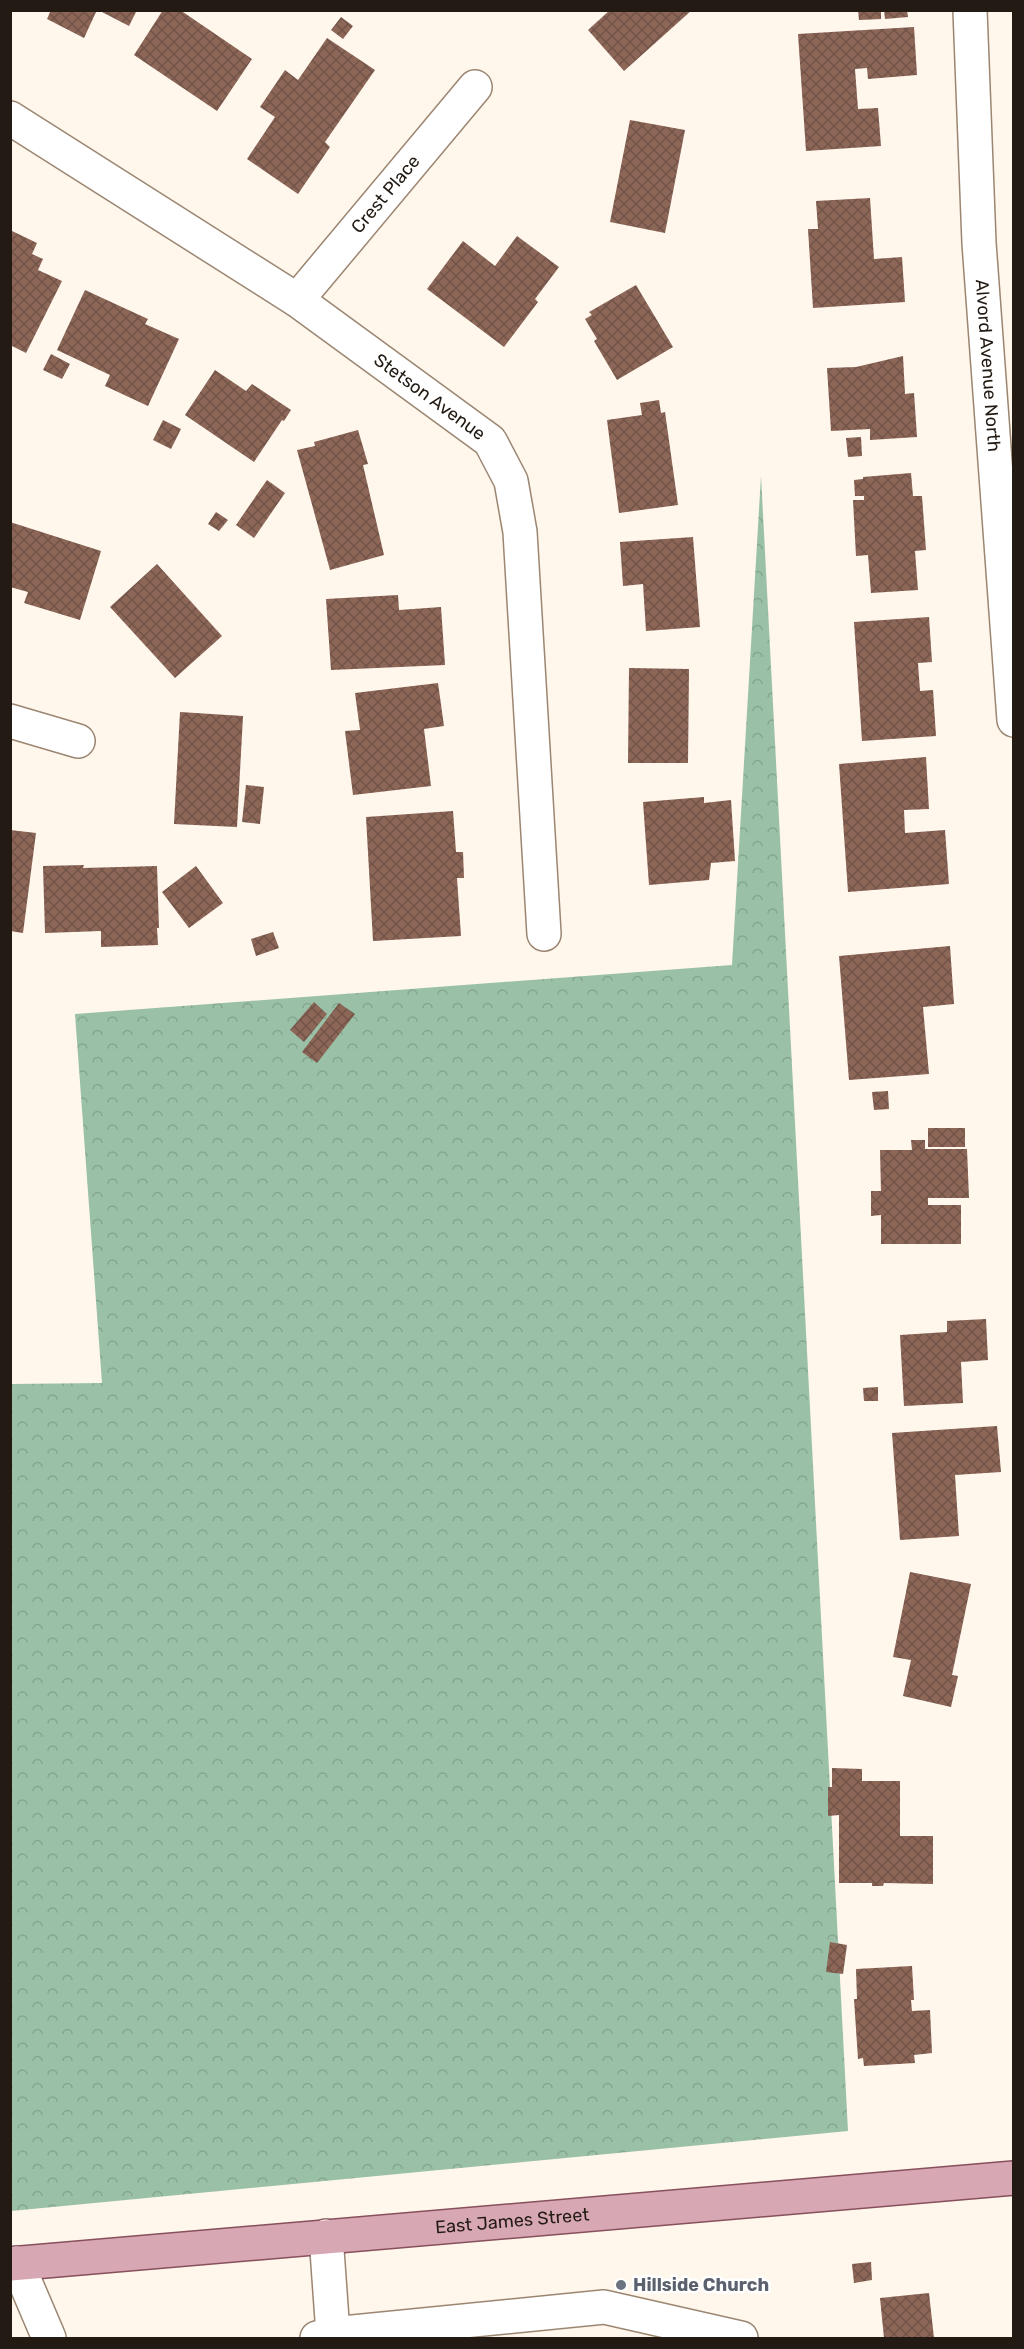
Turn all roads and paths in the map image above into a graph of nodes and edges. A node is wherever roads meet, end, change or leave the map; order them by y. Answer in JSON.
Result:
{"nodes":[{"id":1,"x":970,"y":10,"type":"edge"},
{"id":2,"x":475,"y":87,"type":"dead end"},
{"id":3,"x":10,"y":118,"type":"edge"},
{"id":4,"x":297,"y":300,"type":"junction"},
{"id":5,"x":1014,"y":720,"type":"edge"},
{"id":6,"x":10,"y":721,"type":"edge"},
{"id":7,"x":78,"y":741,"type":"dead end"},
{"id":8,"x":544,"y":934,"type":"dead end"},
{"id":9,"x":1014,"y":2178,"type":"edge"},
{"id":10,"x":326,"y":2236,"type":"junction"},
{"id":11,"x":14,"y":2264,"type":"edge"},
{"id":12,"x":476,"y":2329,"type":"edge"},
{"id":13,"x":325,"y":2336,"type":"edge"},
{"id":14,"x":49,"y":2338,"type":"edge"},
{"id":15,"x":741,"y":2338,"type":"edge"}],
"edges":[{"from":1,"to":5,"type":"street","name":"Alvord Avenue North"},
{"from":2,"to":4,"type":"street","name":"Crest Place"},
{"from":3,"to":4,"type":"street","name":"Stetson Avenue"},
{"from":4,"to":8,"type":"street","name":"Stetson Avenue"},
{"from":6,"to":7,"type":"street"},
{"from":9,"to":10,"type":"main road","name":"East James Street"},
{"from":10,"to":11,"type":"main road","name":"East James Street"},
{"from":10,"to":13,"type":"street"},
{"from":11,"to":14,"type":"street"},
{"from":12,"to":13,"type":"street"},
{"from":12,"to":15,"type":"street"}]}
